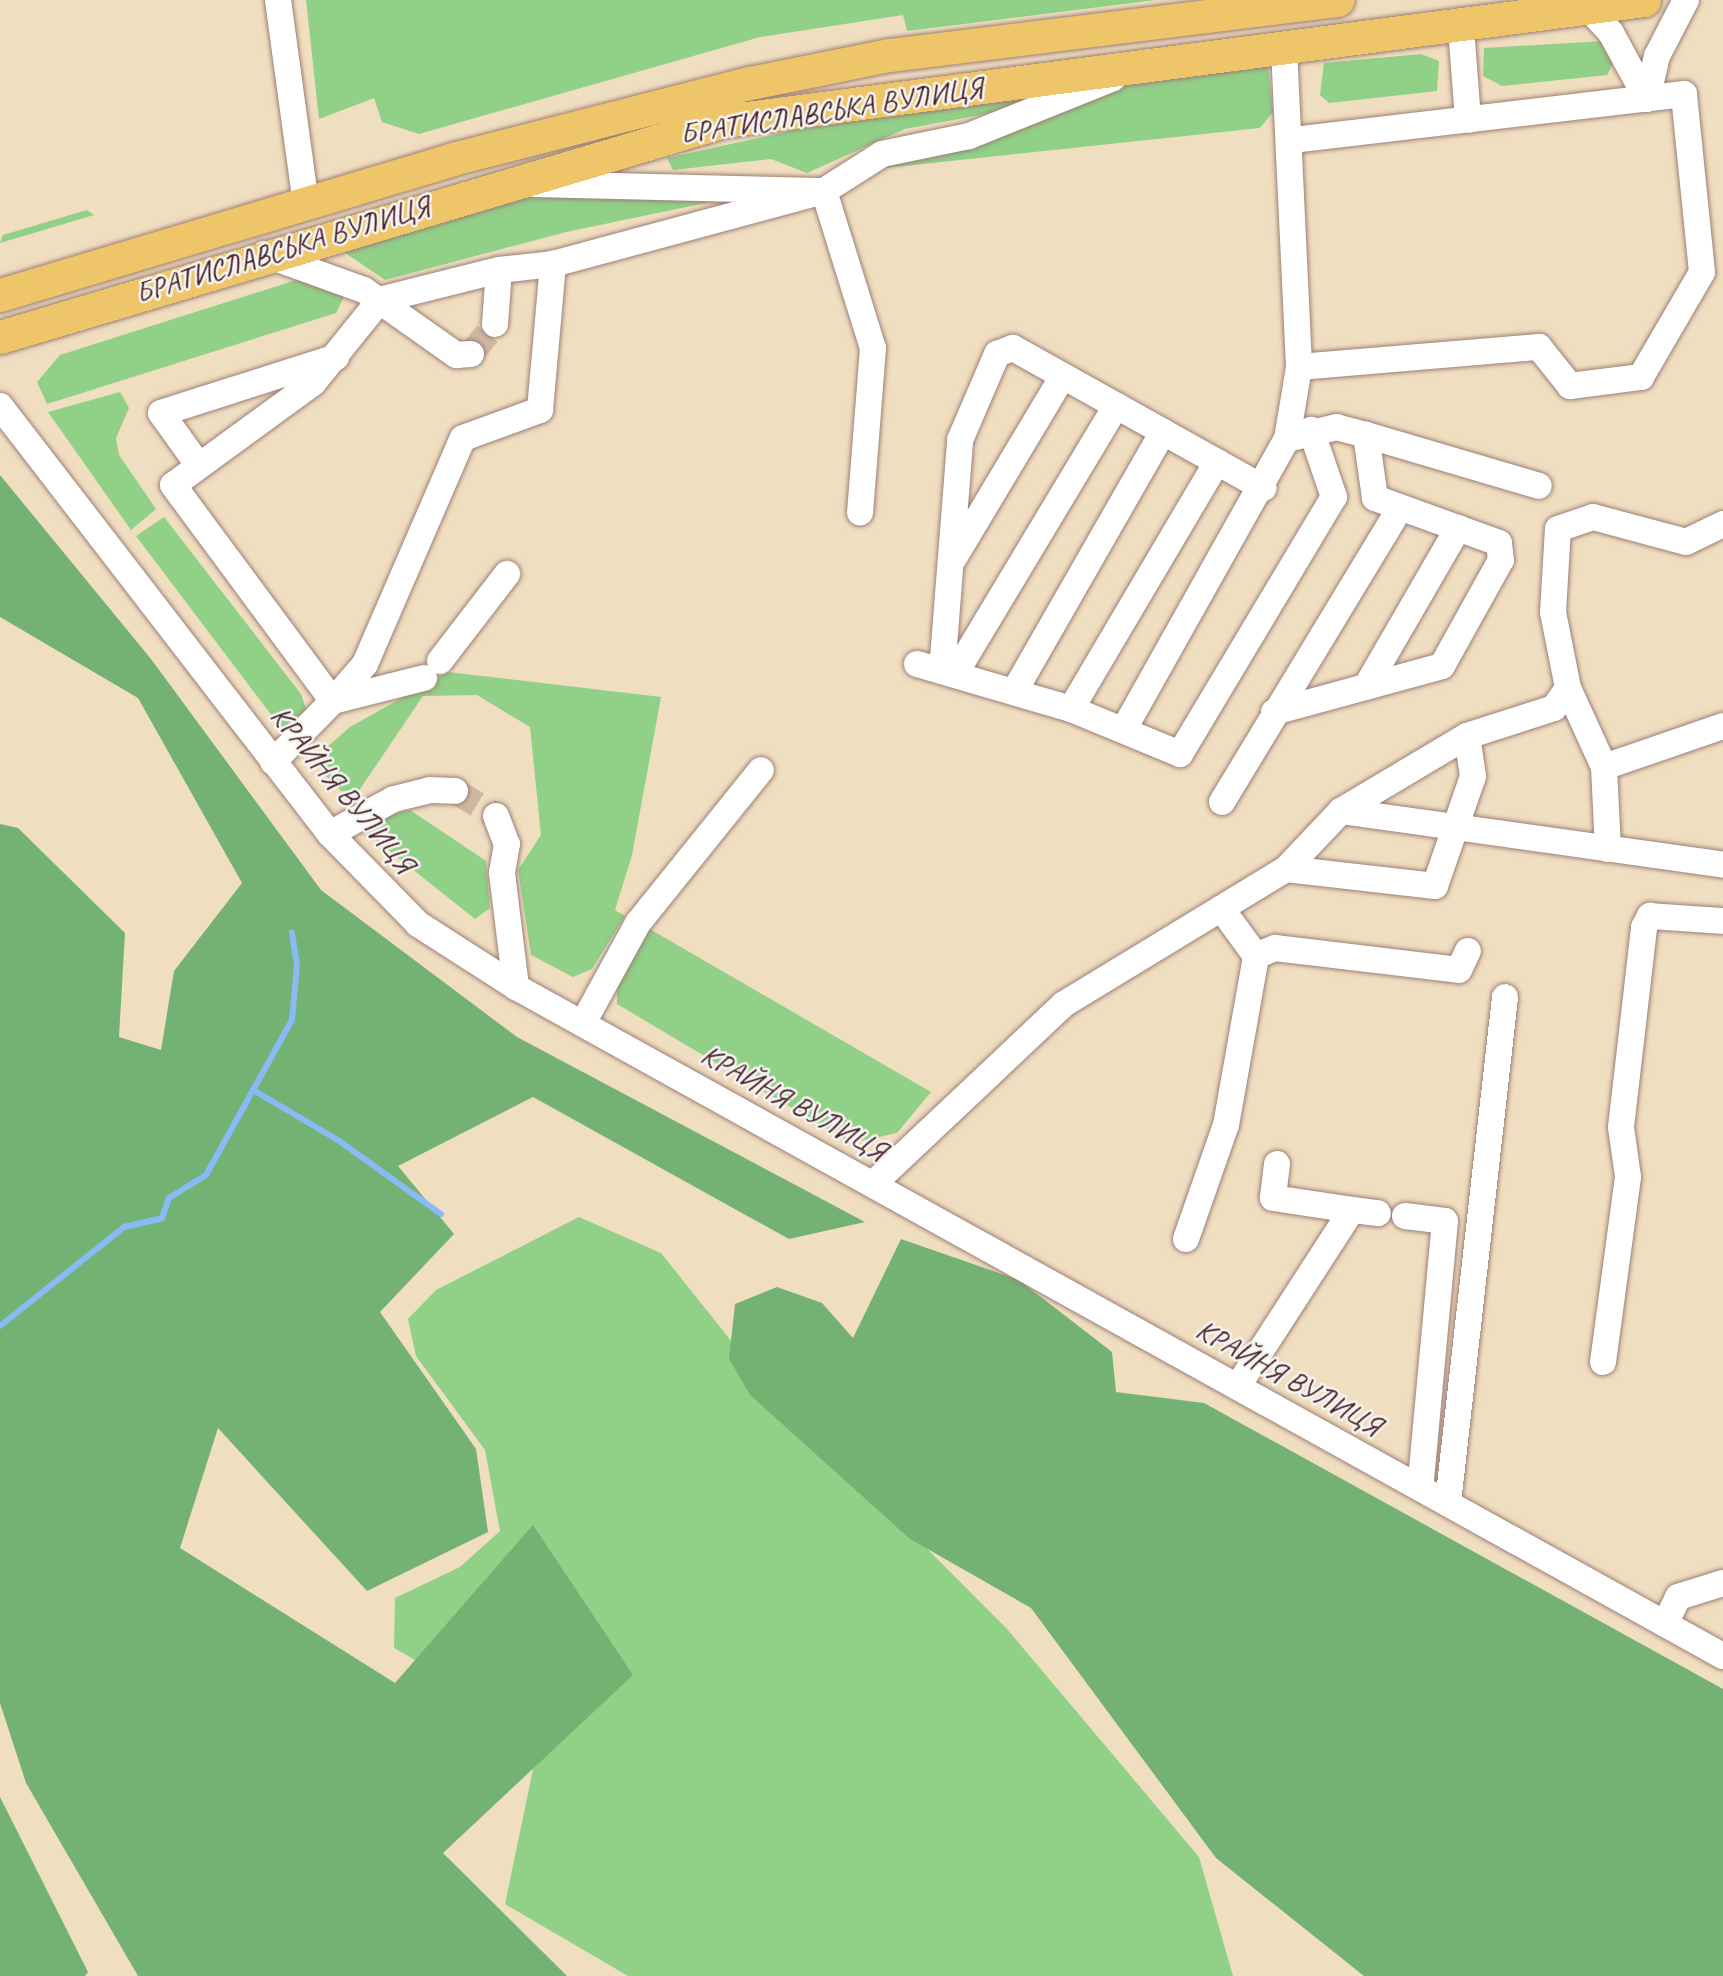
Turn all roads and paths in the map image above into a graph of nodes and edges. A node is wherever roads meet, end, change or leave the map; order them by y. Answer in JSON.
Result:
{"nodes":[{"id":1,"x":278,"y":0,"type":"edge"},
{"id":2,"x":1338,"y":0,"type":"edge"},
{"id":3,"x":1644,"y":0,"type":"edge"},
{"id":4,"x":1686,"y":0,"type":"edge"},
{"id":5,"x":1587,"y":7,"type":"junction"},
{"id":6,"x":1461,"y":28,"type":"junction"},
{"id":7,"x":1284,"y":48,"type":"junction"},
{"id":8,"x":1147,"y":64,"type":"junction"},
{"id":9,"x":1647,"y":99,"type":"junction"},
{"id":10,"x":1468,"y":120,"type":"junction"},
{"id":11,"x":1290,"y":140,"type":"junction"},
{"id":12,"x":501,"y":183,"type":"junction"},
{"id":13,"x":824,"y":191,"type":"junction"},
{"id":14,"x":306,"y":204,"type":"junction"},
{"id":15,"x":264,"y":254,"type":"junction"},
{"id":16,"x":553,"y":264,"type":"junction"},
{"id":17,"x":499,"y":270,"type":"junction"},
{"id":18,"x":0,"y":295,"type":"edge"},
{"id":19,"x":380,"y":300,"type":"junction"},
{"id":20,"x":495,"y":324,"type":"tunnel mouth"},
{"id":21,"x":0,"y":337,"type":"edge"},
{"id":22,"x":471,"y":354,"type":"dead end"},
{"id":23,"x":336,"y":358,"type":"junction"},
{"id":24,"x":1299,"y":367,"type":"junction"},
{"id":25,"x":1063,"y":376,"type":"junction"},
{"id":26,"x":0,"y":406,"type":"edge"},
{"id":27,"x":1116,"y":406,"type":"junction"},
{"id":28,"x":1311,"y":430,"type":"junction"},
{"id":29,"x":1163,"y":432,"type":"junction"},
{"id":30,"x":1366,"y":435,"type":"junction"},
{"id":31,"x":1287,"y":439,"type":"junction"},
{"id":32,"x":1217,"y":462,"type":"junction"},
{"id":33,"x":199,"y":466,"type":"junction"},
{"id":34,"x":1539,"y":486,"type":"dead end"},
{"id":35,"x":1263,"y":488,"type":"junction"},
{"id":36,"x":1400,"y":508,"type":"junction"},
{"id":37,"x":860,"y":512,"type":"dead end"},
{"id":38,"x":1723,"y":524,"type":"edge"},
{"id":39,"x":1458,"y":528,"type":"junction"},
{"id":40,"x":950,"y":564,"type":"junction"},
{"id":41,"x":508,"y":574,"type":"dead end"},
{"id":42,"x":917,"y":664,"type":"dead end"},
{"id":43,"x":948,"y":673,"type":"junction"},
{"id":44,"x":1366,"y":687,"type":"junction"},
{"id":45,"x":1568,"y":688,"type":"junction"},
{"id":46,"x":1014,"y":692,"type":"junction"},
{"id":47,"x":333,"y":701,"type":"junction"},
{"id":48,"x":1071,"y":709,"type":"junction"},
{"id":49,"x":1274,"y":712,"type":"junction"},
{"id":50,"x":1723,"y":726,"type":"edge"},
{"id":51,"x":1124,"y":729,"type":"junction"},
{"id":52,"x":1467,"y":736,"type":"junction"},
{"id":53,"x":273,"y":762,"type":"junction"},
{"id":54,"x":1604,"y":767,"type":"junction"},
{"id":55,"x":761,"y":769,"type":"dead end"},
{"id":56,"x":456,"y":791,"type":"tunnel mouth"},
{"id":57,"x":1222,"y":803,"type":"dead end"},
{"id":58,"x":1341,"y":811,"type":"junction"},
{"id":59,"x":496,"y":816,"type":"tunnel mouth"},
{"id":60,"x":1457,"y":826,"type":"junction"},
{"id":61,"x":330,"y":834,"type":"junction"},
{"id":62,"x":1608,"y":849,"type":"junction"},
{"id":63,"x":1723,"y":866,"type":"edge"},
{"id":64,"x":1286,"y":869,"type":"junction"},
{"id":65,"x":1222,"y":908,"type":"junction"},
{"id":66,"x":1723,"y":921,"type":"edge"},
{"id":67,"x":1468,"y":951,"type":"dead end"},
{"id":68,"x":1256,"y":956,"type":"junction"},
{"id":69,"x":516,"y":988,"type":"junction"},
{"id":70,"x":1506,"y":997,"type":"dead end"},
{"id":71,"x":583,"y":1023,"type":"junction"},
{"id":72,"x":1277,"y":1164,"type":"dead end"},
{"id":73,"x":873,"y":1184,"type":"junction"},
{"id":74,"x":1405,"y":1216,"type":"dead end"},
{"id":75,"x":1186,"y":1239,"type":"dead end"},
{"id":76,"x":1603,"y":1362,"type":"dead end"},
{"id":77,"x":1238,"y":1386,"type":"junction"},
{"id":78,"x":1420,"y":1488,"type":"junction"},
{"id":79,"x":1448,"y":1503,"type":"junction"},
{"id":80,"x":1723,"y":1583,"type":"edge"},
{"id":81,"x":1665,"y":1624,"type":"junction"},
{"id":82,"x":1723,"y":1656,"type":"edge"}],
"edges":[{"from":1,"to":14,"type":"street"},
{"from":2,"to":14,"type":"main road","name":"БРАТИСЛАВСЬКА ВУЛИЦЯ"},
{"from":3,"to":5,"type":"main road","name":"БРАТИСЛАВСЬКА ВУЛИЦЯ"},
{"from":4,"to":9,"type":"street"},
{"from":5,"to":6,"type":"main road","name":"БРАТИСЛАВСЬКА ВУЛИЦЯ"},
{"from":5,"to":9,"type":"street"},
{"from":6,"to":7,"type":"main road","name":"БРАТИСЛАВСЬКА ВУЛИЦЯ"},
{"from":6,"to":10,"type":"street"},
{"from":7,"to":8,"type":"main road","name":"БРАТИСЛАВСЬКА ВУЛИЦЯ"},
{"from":7,"to":11,"type":"street"},
{"from":8,"to":12,"type":"main road","name":"БРАТИСЛАВСЬКА ВУЛИЦЯ"},
{"from":8,"to":13,"type":"street"},
{"from":9,"to":10,"type":"street"},
{"from":9,"to":24,"type":"street"},
{"from":10,"to":11,"type":"street"},
{"from":11,"to":24,"type":"street"},
{"from":12,"to":13,"type":"street"},
{"from":12,"to":15,"type":"main road","name":"БРАТИСЛАВСЬКА ВУЛИЦЯ"},
{"from":13,"to":16,"type":"street"},
{"from":13,"to":37,"type":"street"},
{"from":14,"to":18,"type":"main road","name":"БРАТИСЛАВСЬКА ВУЛИЦЯ"},
{"from":15,"to":19,"type":"street"},
{"from":15,"to":21,"type":"main road","name":"БРАТИСЛАВСЬКА ВУЛИЦЯ"},
{"from":16,"to":17,"type":"street"},
{"from":16,"to":47,"type":"street"},
{"from":17,"to":19,"type":"street"},
{"from":17,"to":20,"type":"street"},
{"from":19,"to":22,"type":"street"},
{"from":19,"to":23,"type":"street"},
{"from":23,"to":33,"type":"street"},
{"from":23,"to":33,"type":"street"},
{"from":24,"to":31,"type":"street"},
{"from":25,"to":27,"type":"street"},
{"from":25,"to":40,"type":"street"},
{"from":25,"to":40,"type":"street"},
{"from":26,"to":53,"type":"street","name":"КРАЙНЯ ВУЛИЦЯ"},
{"from":27,"to":29,"type":"street"},
{"from":27,"to":43,"type":"street"},
{"from":28,"to":30,"type":"street"},
{"from":28,"to":31,"type":"street"},
{"from":28,"to":51,"type":"street"},
{"from":29,"to":32,"type":"street"},
{"from":29,"to":46,"type":"street"},
{"from":30,"to":34,"type":"street"},
{"from":30,"to":36,"type":"street"},
{"from":31,"to":35,"type":"street"},
{"from":32,"to":35,"type":"street"},
{"from":32,"to":48,"type":"street"},
{"from":33,"to":47,"type":"street"},
{"from":35,"to":51,"type":"street"},
{"from":36,"to":39,"type":"street"},
{"from":36,"to":49,"type":"street"},
{"from":38,"to":45,"type":"street"},
{"from":39,"to":44,"type":"street"},
{"from":39,"to":44,"type":"street"},
{"from":40,"to":43,"type":"street"},
{"from":41,"to":47,"type":"street"},
{"from":42,"to":43,"type":"street"},
{"from":43,"to":46,"type":"street"},
{"from":44,"to":49,"type":"street"},
{"from":45,"to":52,"type":"street"},
{"from":45,"to":54,"type":"street"},
{"from":46,"to":48,"type":"street"},
{"from":47,"to":53,"type":"street"},
{"from":48,"to":51,"type":"street"},
{"from":49,"to":57,"type":"street"},
{"from":50,"to":54,"type":"street"},
{"from":52,"to":58,"type":"street"},
{"from":52,"to":60,"type":"street"},
{"from":53,"to":61,"type":"street","name":"КРАЙНЯ ВУЛИЦЯ"},
{"from":54,"to":62,"type":"street"},
{"from":55,"to":71,"type":"street"},
{"from":56,"to":61,"type":"street"},
{"from":58,"to":60,"type":"street"},
{"from":58,"to":64,"type":"street"},
{"from":59,"to":69,"type":"street"},
{"from":60,"to":62,"type":"street"},
{"from":60,"to":64,"type":"street"},
{"from":61,"to":69,"type":"street","name":"КРАЙНЯ ВУЛИЦЯ"},
{"from":62,"to":63,"type":"street"},
{"from":64,"to":65,"type":"street"},
{"from":65,"to":68,"type":"street"},
{"from":65,"to":73,"type":"street"},
{"from":66,"to":76,"type":"street"},
{"from":67,"to":68,"type":"street"},
{"from":68,"to":75,"type":"street"},
{"from":69,"to":71,"type":"street","name":"КРАЙНЯ ВУЛИЦЯ"},
{"from":70,"to":79,"type":"street"},
{"from":71,"to":73,"type":"street","name":"КРАЙНЯ ВУЛИЦЯ"},
{"from":72,"to":77,"type":"street"},
{"from":73,"to":77,"type":"street","name":"КРАЙНЯ ВУЛИЦЯ"},
{"from":74,"to":78,"type":"street"},
{"from":77,"to":78,"type":"street","name":"КРАЙНЯ ВУЛИЦЯ"},
{"from":78,"to":79,"type":"street","name":"КРАЙНЯ ВУЛИЦЯ"},
{"from":79,"to":81,"type":"street","name":"КРАЙНЯ ВУЛИЦЯ"},
{"from":80,"to":81,"type":"street"},
{"from":81,"to":82,"type":"street","name":"КРАЙНЯ ВУЛИЦЯ"}]}
